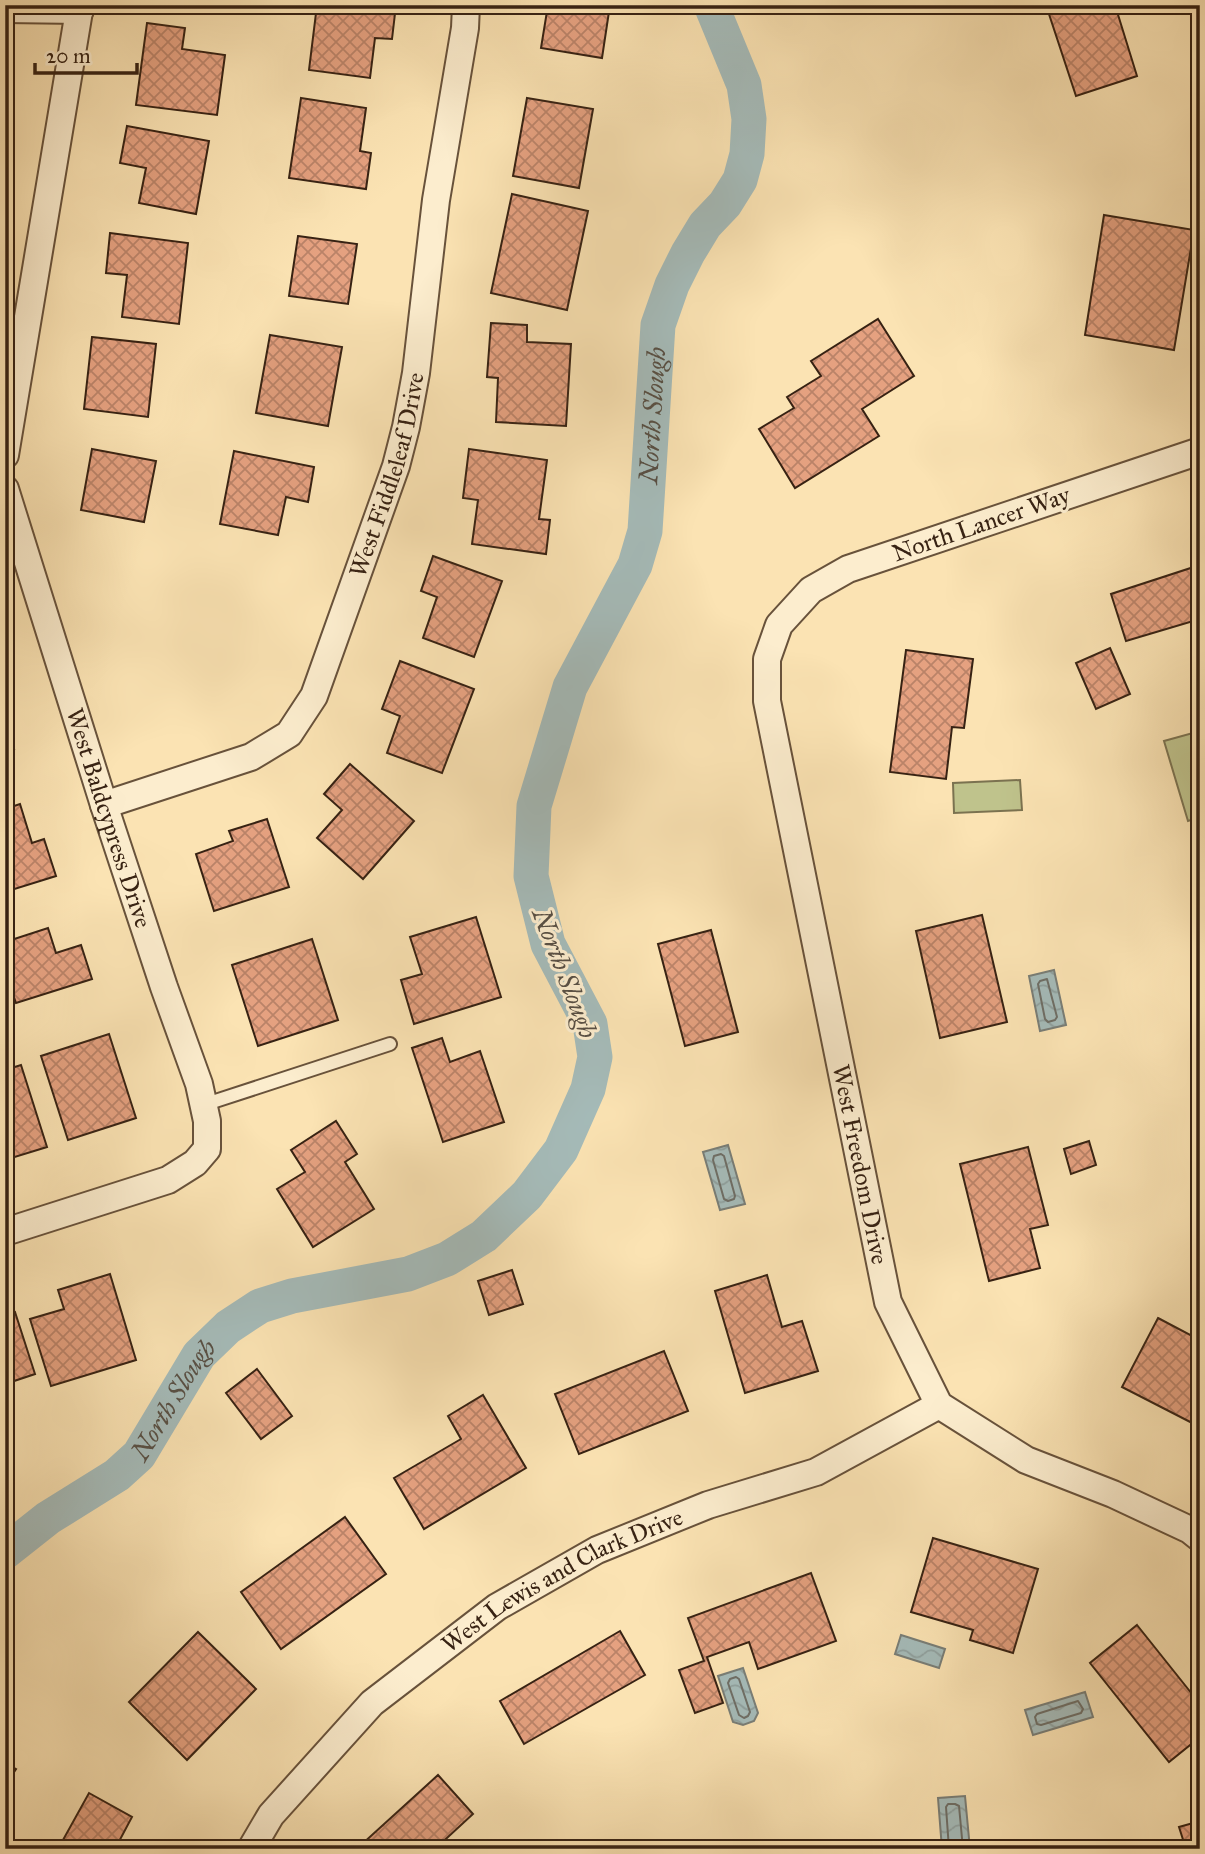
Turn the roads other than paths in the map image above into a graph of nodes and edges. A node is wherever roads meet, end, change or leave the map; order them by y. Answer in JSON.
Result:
{"nodes":[{"id":1,"x":466,"y":5,"type":"edge"},
{"id":2,"x":80,"y":8,"type":"edge"},
{"id":3,"x":5,"y":9,"type":"edge"},
{"id":4,"x":1200,"y":451,"type":"edge"},
{"id":5,"x":5,"y":456,"type":"edge"},
{"id":6,"x":5,"y":489,"type":"edge"},
{"id":7,"x":779,"y":625,"type":"joint"},
{"id":8,"x":104,"y":805,"type":"junction"},
{"id":9,"x":390,"y":1044,"type":"dead end"},
{"id":10,"x":203,"y":1105,"type":"junction"},
{"id":11,"x":5,"y":1232,"type":"edge"},
{"id":12,"x":939,"y":1405,"type":"junction"},
{"id":13,"x":1200,"y":1538,"type":"edge"},
{"id":14,"x":251,"y":1849,"type":"edge"}],
"edges":[{"from":1,"to":8,"type":"street","name":"West Fiddleleaf Drive"},
{"from":2,"to":3,"type":"street"},
{"from":2,"to":5,"type":"street"},
{"from":4,"to":7,"type":"street","name":"North Lancer Way"},
{"from":6,"to":8,"type":"street","name":"West Baldcypress Drive"},
{"from":7,"to":12,"type":"street","name":"West Freedom Drive"},
{"from":8,"to":10,"type":"street","name":"West Baldcypress Drive"},
{"from":9,"to":10,"type":"lane"},
{"from":10,"to":11,"type":"street","name":"West Baldcypress Drive"},
{"from":12,"to":13,"type":"street"},
{"from":12,"to":14,"type":"street","name":"West Lewis and Clark Drive"}]}
